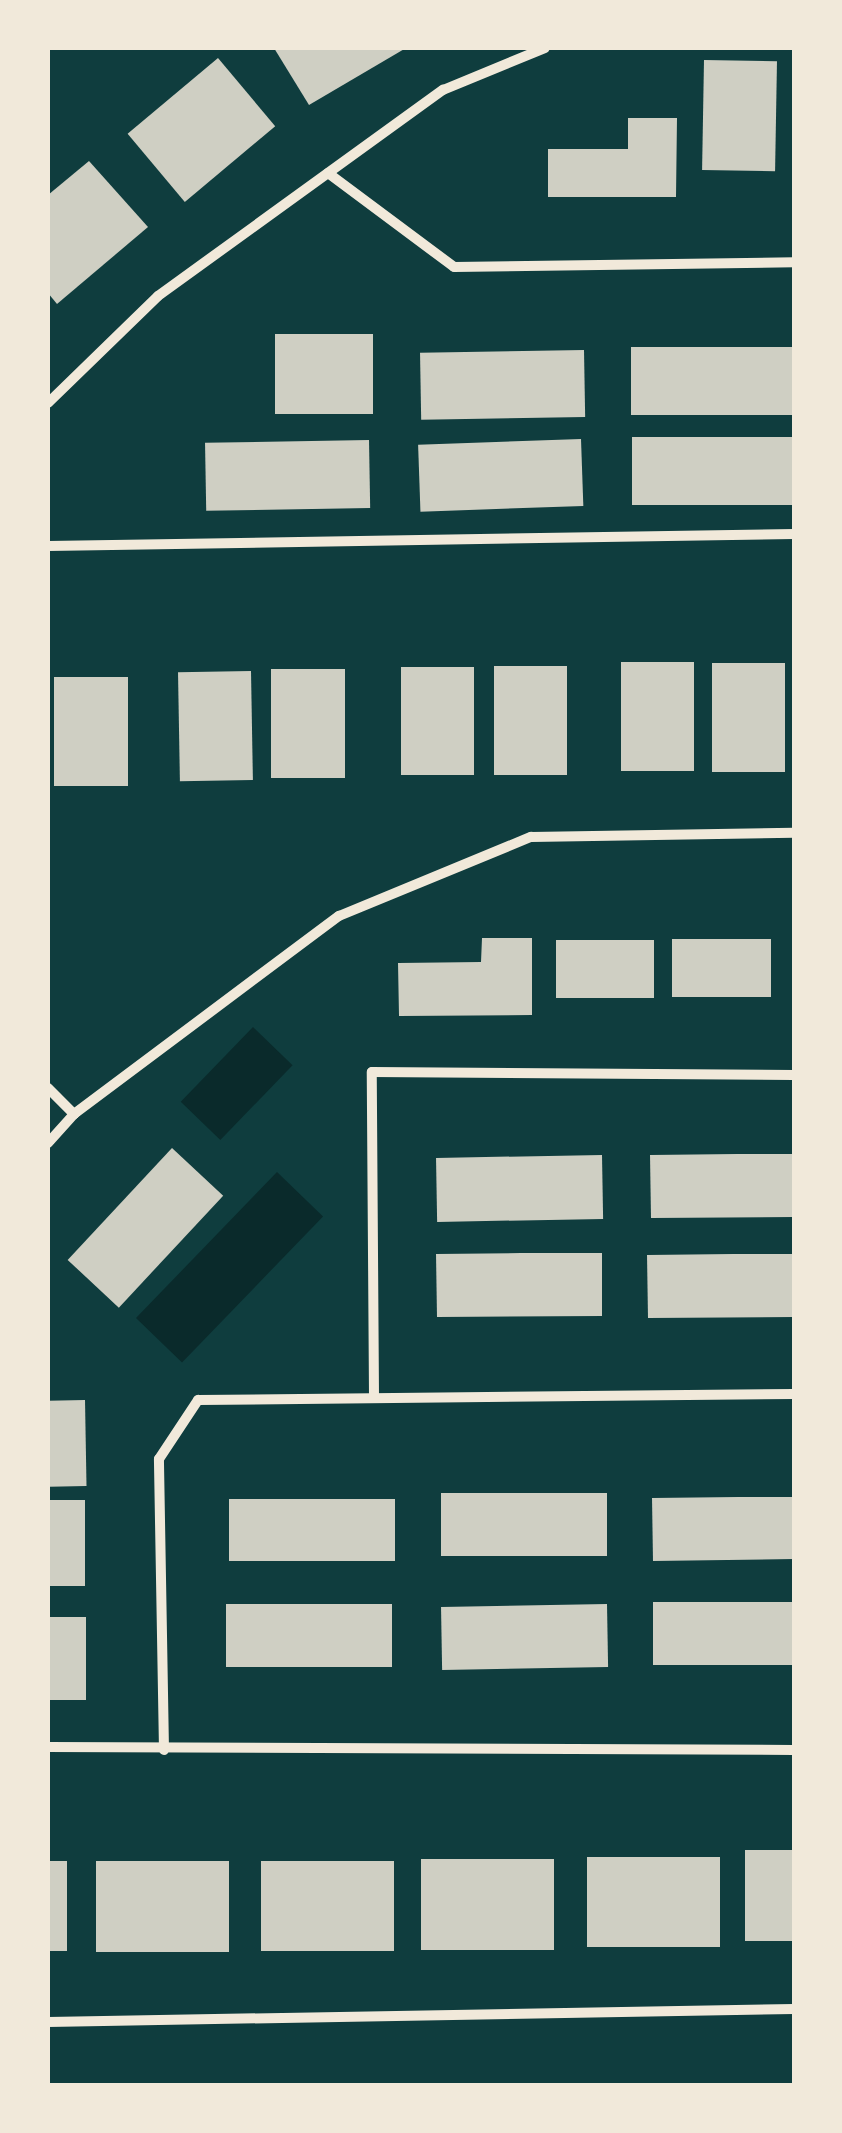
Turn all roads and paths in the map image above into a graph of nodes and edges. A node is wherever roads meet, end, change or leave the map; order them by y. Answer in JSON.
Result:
{"nodes":[{"id":1,"x":545,"y":48,"type":"edge"},
{"id":2,"x":328,"y":172,"type":"junction"},
{"id":3,"x":794,"y":262,"type":"edge"},
{"id":4,"x":48,"y":403,"type":"edge"},
{"id":5,"x":794,"y":534,"type":"edge"},
{"id":6,"x":48,"y":546,"type":"edge"},
{"id":7,"x":794,"y":833,"type":"edge"},
{"id":8,"x":794,"y":1075,"type":"edge"},
{"id":9,"x":48,"y":1088,"type":"edge"},
{"id":10,"x":74,"y":1114,"type":"junction"},
{"id":11,"x":48,"y":1144,"type":"edge"},
{"id":12,"x":794,"y":1394,"type":"edge"},
{"id":13,"x":374,"y":1396,"type":"junction"},
{"id":14,"x":48,"y":1747,"type":"edge"},
{"id":15,"x":164,"y":1750,"type":"junction"},
{"id":16,"x":794,"y":1750,"type":"edge"},
{"id":17,"x":794,"y":2008,"type":"edge"},
{"id":18,"x":48,"y":2022,"type":"edge"}],
"edges":[{"from":1,"to":2,"type":"street"},
{"from":2,"to":3,"type":"street"},
{"from":2,"to":4,"type":"street"},
{"from":5,"to":6,"type":"street"},
{"from":7,"to":10,"type":"street"},
{"from":8,"to":13,"type":"street"},
{"from":9,"to":10,"type":"street"},
{"from":10,"to":11,"type":"street"},
{"from":12,"to":13,"type":"street"},
{"from":13,"to":15,"type":"street"},
{"from":14,"to":15,"type":"street"},
{"from":15,"to":16,"type":"street"},
{"from":17,"to":18,"type":"street"}]}
